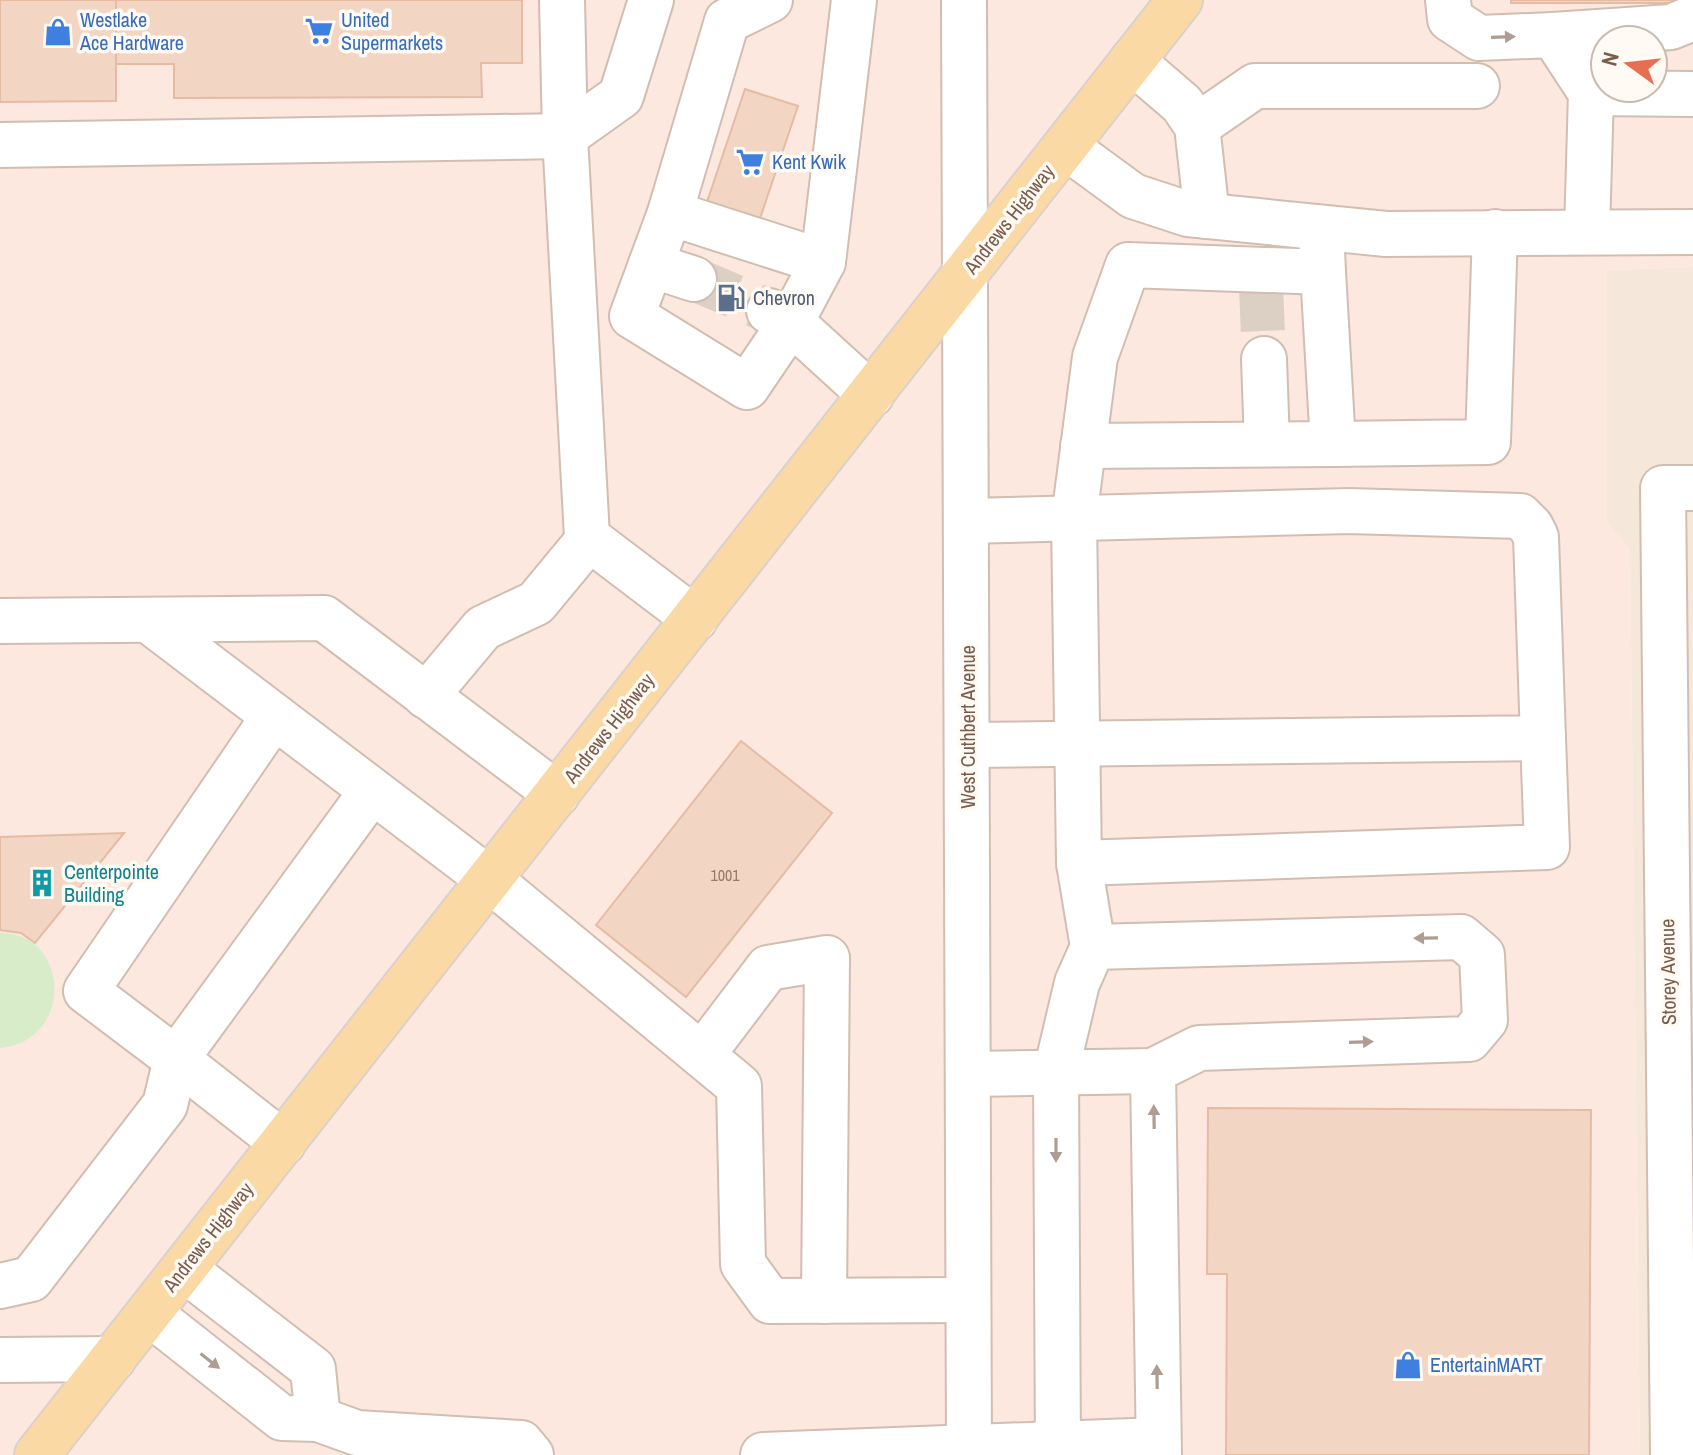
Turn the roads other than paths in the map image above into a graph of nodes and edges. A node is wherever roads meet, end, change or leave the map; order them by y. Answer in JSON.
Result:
{"nodes":[{"id":1,"x":562,"y":0,"type":"edge"},
{"id":2,"x":651,"y":0,"type":"edge"},
{"id":3,"x":770,"y":0,"type":"edge"},
{"id":4,"x":854,"y":0,"type":"edge"},
{"id":5,"x":964,"y":0,"type":"edge"},
{"id":6,"x":1180,"y":0,"type":"edge"},
{"id":7,"x":1448,"y":0,"type":"edge"},
{"id":8,"x":1693,"y":18,"type":"edge"},
{"id":9,"x":1553,"y":35,"type":"junction"},
{"id":10,"x":1132,"y":61,"type":"junction"},
{"id":11,"x":1477,"y":86,"type":"dead end"},
{"id":12,"x":1589,"y":90,"type":"edge"},
{"id":13,"x":1669,"y":94,"type":"edge"},
{"id":14,"x":1693,"y":94,"type":"edge"},
{"id":15,"x":1591,"y":104,"type":"edge"},
{"id":16,"x":1197,"y":126,"type":"junction"},
{"id":17,"x":565,"y":136,"type":"junction"},
{"id":18,"x":0,"y":145,"type":"edge"},
{"id":19,"x":1066,"y":147,"type":"junction"},
{"id":20,"x":670,"y":213,"type":"junction"},
{"id":21,"x":1207,"y":216,"type":"junction"},
{"id":22,"x":1321,"y":228,"type":"junction"},
{"id":23,"x":1495,"y":232,"type":"junction"},
{"id":24,"x":1587,"y":232,"type":"junction"},
{"id":25,"x":1693,"y":232,"type":"edge"},
{"id":26,"x":823,"y":262,"type":"junction"},
{"id":27,"x":651,"y":265,"type":"junction"},
{"id":28,"x":1323,"y":272,"type":"junction"},
{"id":29,"x":967,"y":273,"type":"junction"},
{"id":30,"x":694,"y":279,"type":"tunnel mouth"},
{"id":31,"x":780,"y":317,"type":"junction"},
{"id":32,"x":1264,"y":359,"type":"tunnel mouth"},
{"id":33,"x":871,"y":395,"type":"junction"},
{"id":34,"x":1267,"y":444,"type":"junction"},
{"id":35,"x":1333,"y":444,"type":"junction"},
{"id":36,"x":1083,"y":446,"type":"junction"},
{"id":37,"x":1678,"y":488,"type":"edge"},
{"id":38,"x":1074,"y":518,"type":"junction"},
{"id":39,"x":967,"y":521,"type":"junction"},
{"id":40,"x":589,"y":539,"type":"junction"},
{"id":41,"x":695,"y":619,"type":"junction"},
{"id":42,"x":148,"y":620,"type":"junction"},
{"id":43,"x":0,"y":621,"type":"edge"},
{"id":44,"x":426,"y":696,"type":"junction"},
{"id":45,"x":274,"y":716,"type":"junction"},
{"id":46,"x":1543,"y":738,"type":"junction"},
{"id":47,"x":1077,"y":742,"type":"junction"},
{"id":48,"x":968,"y":745,"type":"junction"},
{"id":49,"x":372,"y":791,"type":"junction"},
{"id":50,"x":557,"y":794,"type":"junction"},
{"id":51,"x":1079,"y":863,"type":"junction"},
{"id":52,"x":490,"y":880,"type":"junction"},
{"id":53,"x":1093,"y":947,"type":"junction"},
{"id":54,"x":702,"y":1055,"type":"junction"},
{"id":55,"x":176,"y":1059,"type":"junction"},
{"id":56,"x":1153,"y":1071,"type":"junction"},
{"id":57,"x":1056,"y":1072,"type":"junction"},
{"id":58,"x":968,"y":1074,"type":"junction"},
{"id":59,"x":283,"y":1143,"type":"junction"},
{"id":60,"x":184,"y":1269,"type":"junction"},
{"id":61,"x":0,"y":1286,"type":"edge"},
{"id":62,"x":968,"y":1300,"type":"junction"},
{"id":63,"x":824,"y":1301,"type":"junction"},
{"id":64,"x":149,"y":1313,"type":"junction"},
{"id":65,"x":113,"y":1359,"type":"junction"},
{"id":66,"x":0,"y":1360,"type":"edge"},
{"id":67,"x":325,"y":1433,"type":"edge"},
{"id":68,"x":1158,"y":1448,"type":"edge"},
{"id":69,"x":1058,"y":1450,"type":"edge"},
{"id":70,"x":969,"y":1452,"type":"edge"},
{"id":71,"x":869,"y":1453,"type":"edge"},
{"id":72,"x":37,"y":1455,"type":"edge"},
{"id":73,"x":531,"y":1455,"type":"edge"},
{"id":74,"x":763,"y":1455,"type":"edge"},
{"id":75,"x":1673,"y":1455,"type":"edge"}],
"edges":[{"from":1,"to":17,"type":"street"},
{"from":2,"to":17,"type":"street"},
{"from":3,"to":20,"type":"street"},
{"from":4,"to":26,"type":"street"},
{"from":5,"to":29,"type":"street","name":"West Cuthbert Avenue"},
{"from":6,"to":10,"type":"main road","name":"Andrews Highway"},
{"from":7,"to":9,"type":"street","one_way":true},
{"from":8,"to":9,"type":"street"},
{"from":9,"to":12,"type":"street"},
{"from":10,"to":16,"type":"street"},
{"from":10,"to":19,"type":"main road","name":"Andrews Highway"},
{"from":11,"to":16,"type":"street"},
{"from":13,"to":14,"type":"street"},
{"from":15,"to":24,"type":"street"},
{"from":16,"to":21,"type":"street"},
{"from":17,"to":18,"type":"street"},
{"from":17,"to":40,"type":"street"},
{"from":19,"to":21,"type":"street"},
{"from":19,"to":29,"type":"main road","name":"Andrews Highway"},
{"from":20,"to":26,"type":"street"},
{"from":20,"to":27,"type":"street"},
{"from":21,"to":22,"type":"street"},
{"from":22,"to":23,"type":"street"},
{"from":22,"to":28,"type":"street"},
{"from":23,"to":24,"type":"street"},
{"from":23,"to":35,"type":"street"},
{"from":24,"to":25,"type":"street"},
{"from":26,"to":31,"type":"street"},
{"from":27,"to":30,"type":"street"},
{"from":27,"to":31,"type":"street"},
{"from":28,"to":35,"type":"street"},
{"from":28,"to":36,"type":"street"},
{"from":29,"to":33,"type":"main road","name":"Andrews Highway"},
{"from":29,"to":39,"type":"street","name":"West Cuthbert Avenue"},
{"from":31,"to":33,"type":"street"},
{"from":32,"to":34,"type":"street"},
{"from":33,"to":41,"type":"main road","name":"Andrews Highway"},
{"from":34,"to":35,"type":"street"},
{"from":34,"to":36,"type":"street"},
{"from":36,"to":38,"type":"street"},
{"from":37,"to":75,"type":"street","name":"Storey Avenue"},
{"from":38,"to":39,"type":"street"},
{"from":38,"to":46,"type":"street"},
{"from":38,"to":47,"type":"street"},
{"from":39,"to":48,"type":"street","name":"West Cuthbert Avenue"},
{"from":40,"to":41,"type":"street"},
{"from":40,"to":44,"type":"street"},
{"from":41,"to":50,"type":"main road","name":"Andrews Highway"},
{"from":42,"to":43,"type":"street"},
{"from":42,"to":44,"type":"street"},
{"from":42,"to":45,"type":"street"},
{"from":44,"to":50,"type":"street"},
{"from":45,"to":49,"type":"street"},
{"from":45,"to":55,"type":"street"},
{"from":46,"to":47,"type":"street"},
{"from":46,"to":51,"type":"street"},
{"from":47,"to":48,"type":"street"},
{"from":47,"to":51,"type":"street"},
{"from":48,"to":58,"type":"street","name":"West Cuthbert Avenue"},
{"from":49,"to":52,"type":"street"},
{"from":49,"to":55,"type":"street"},
{"from":50,"to":52,"type":"main road","name":"Andrews Highway"},
{"from":51,"to":53,"type":"street"},
{"from":52,"to":54,"type":"street"},
{"from":52,"to":59,"type":"main road","name":"Andrews Highway"},
{"from":56,"to":53,"type":"street","one_way":true},
{"from":53,"to":57,"type":"street"},
{"from":54,"to":63,"type":"street"},
{"from":54,"to":63,"type":"street"},
{"from":55,"to":59,"type":"street"},
{"from":55,"to":61,"type":"street"},
{"from":56,"to":57,"type":"street"},
{"from":68,"to":56,"type":"street","one_way":true},
{"from":57,"to":58,"type":"street"},
{"from":57,"to":69,"type":"street","one_way":true},
{"from":58,"to":62,"type":"street","name":"West Cuthbert Avenue"},
{"from":59,"to":60,"type":"main road","name":"Andrews Highway"},
{"from":60,"to":64,"type":"main road","name":"Andrews Highway"},
{"from":60,"to":67,"type":"street"},
{"from":62,"to":63,"type":"street"},
{"from":62,"to":70,"type":"street","name":"West Cuthbert Avenue"},
{"from":64,"to":65,"type":"main road","name":"Andrews Highway"},
{"from":64,"to":67,"type":"street","one_way":true},
{"from":65,"to":66,"type":"street"},
{"from":65,"to":72,"type":"main road","name":"Andrews Highway"},
{"from":67,"to":73,"type":"street"},
{"from":68,"to":69,"type":"street"},
{"from":69,"to":70,"type":"street"},
{"from":70,"to":71,"type":"street"},
{"from":71,"to":74,"type":"street"}]}
